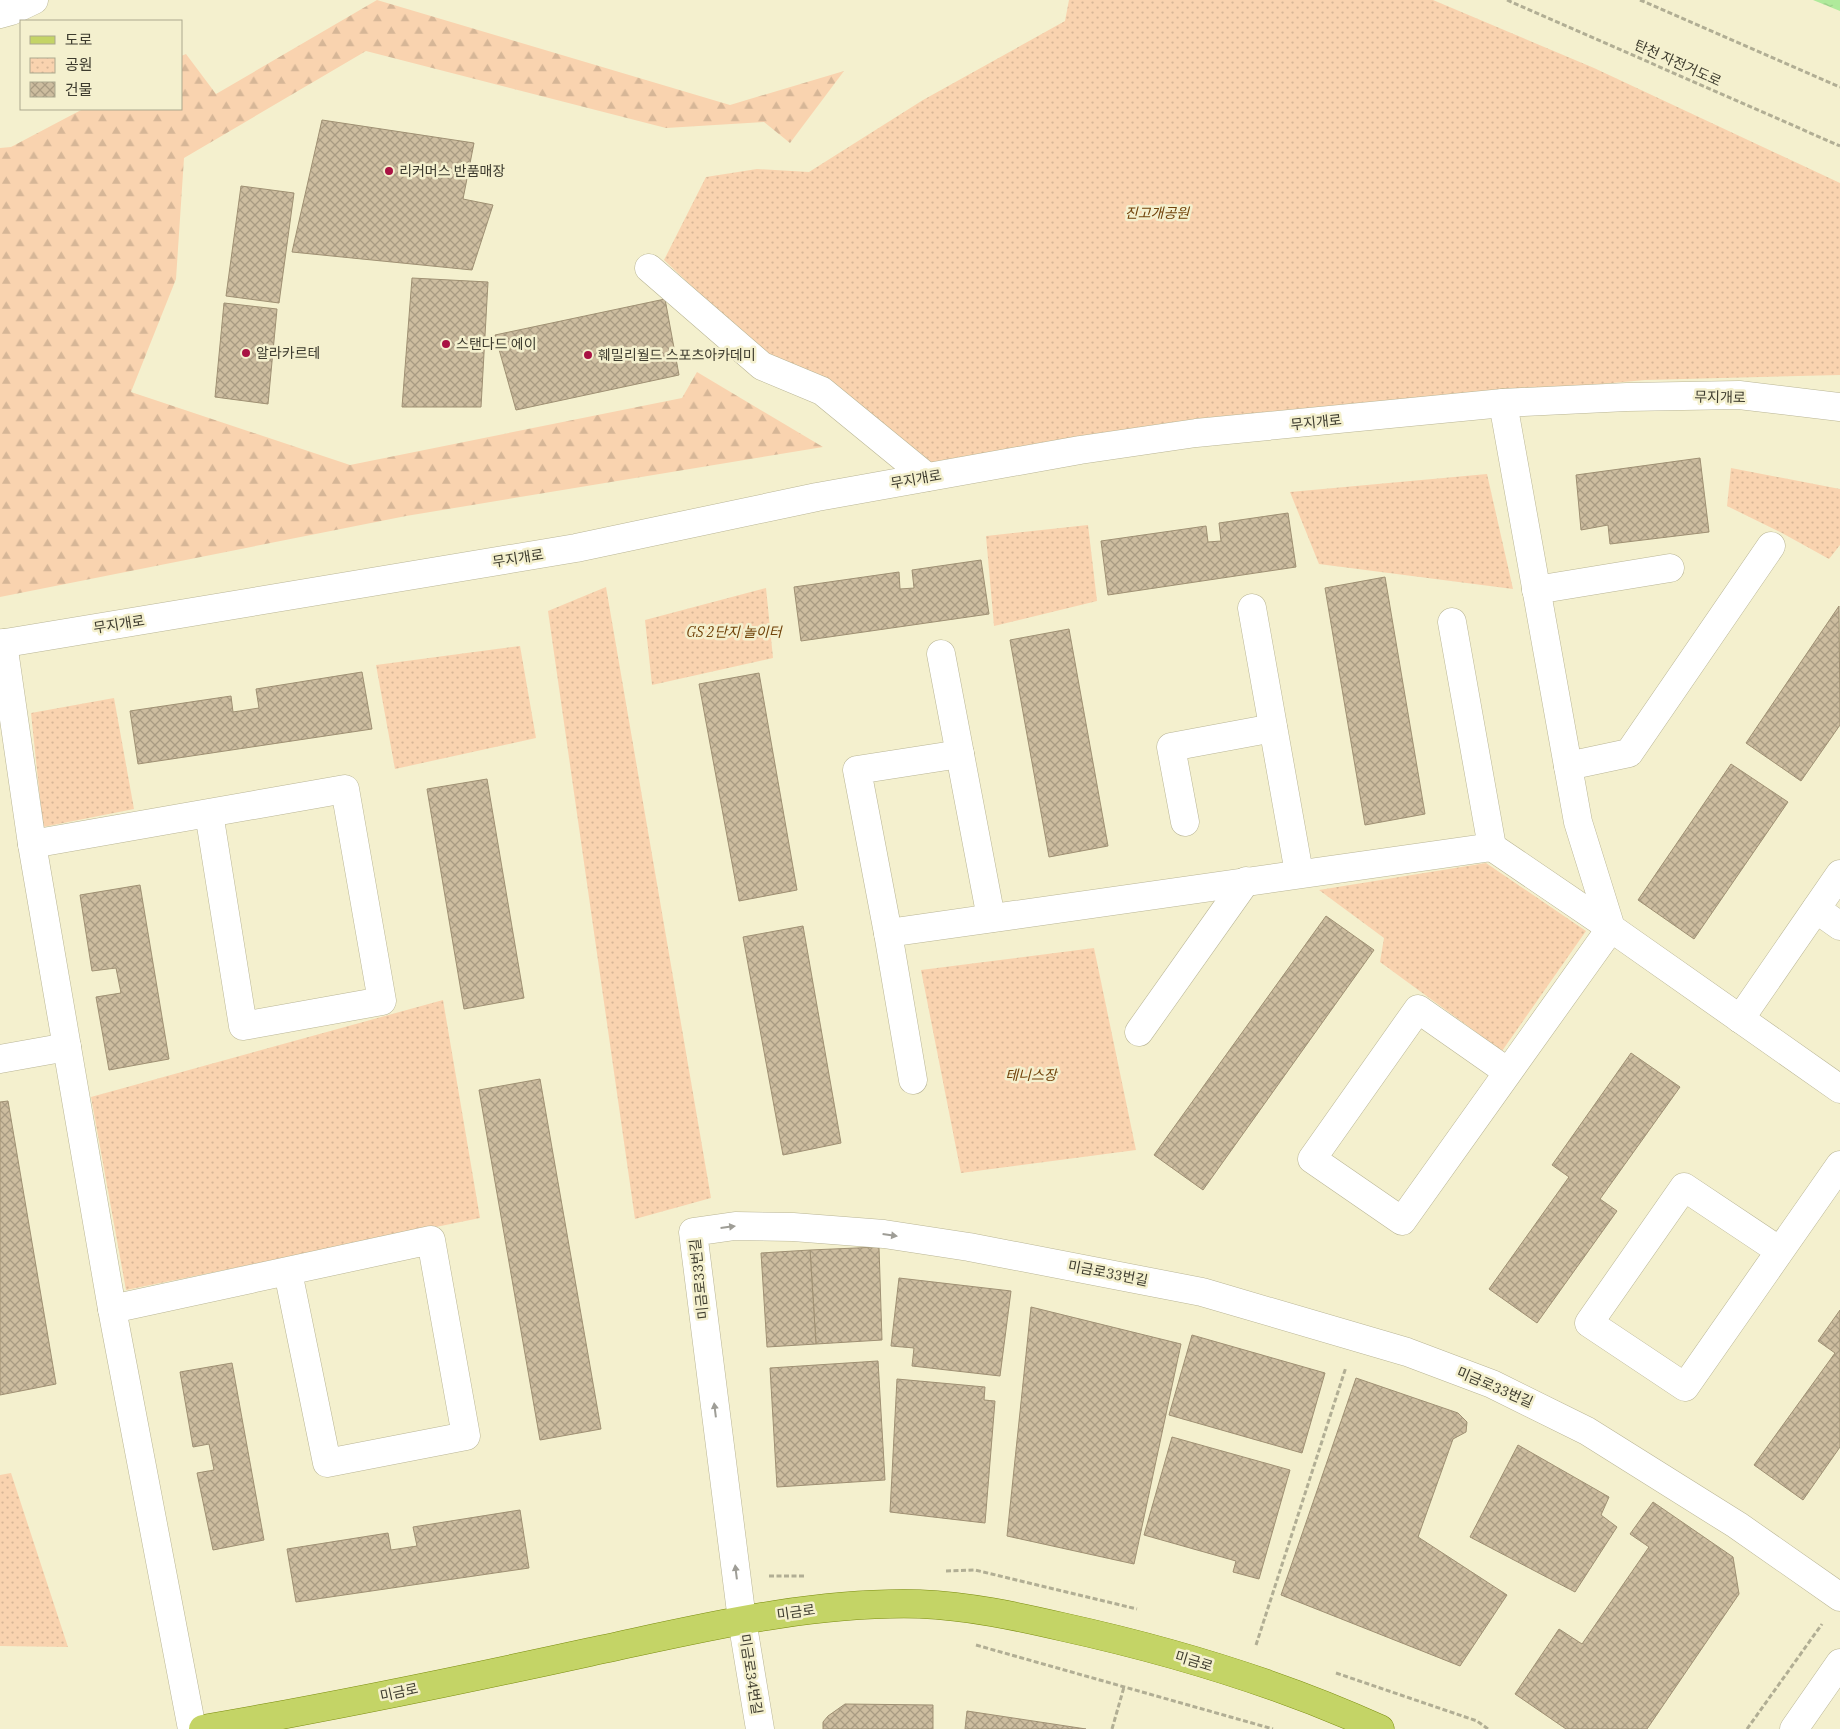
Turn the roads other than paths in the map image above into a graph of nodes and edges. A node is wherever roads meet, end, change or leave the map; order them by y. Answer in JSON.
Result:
{"nodes":[{"id":1,"x":34,"y":0,"type":"edge"},
{"id":2,"x":0,"y":14,"type":"edge"},
{"id":3,"x":649,"y":268,"type":"dead end"},
{"id":4,"x":1503,"y":403,"type":"junction"},
{"id":5,"x":1840,"y":407,"type":"edge"},
{"id":6,"x":927,"y":477,"type":"junction"},
{"id":7,"x":1771,"y":546,"type":"dead end"},
{"id":8,"x":1670,"y":568,"type":"dead end"},
{"id":9,"x":1536,"y":590,"type":"junction"},
{"id":10,"x":1252,"y":608,"type":"dead end"},
{"id":11,"x":1452,"y":622,"type":"dead end"},
{"id":12,"x":2,"y":643,"type":"edge"},
{"id":13,"x":941,"y":654,"type":"dead end"},
{"id":14,"x":1273,"y":728,"type":"junction"},
{"id":15,"x":960,"y":754,"type":"junction"},
{"id":16,"x":1568,"y":766,"type":"junction"},
{"id":17,"x":209,"y":813,"type":"junction"},
{"id":18,"x":1185,"y":822,"type":"dead end"},
{"id":19,"x":32,"y":844,"type":"junction"},
{"id":20,"x":1492,"y":846,"type":"junction"},
{"id":21,"x":1299,"y":874,"type":"junction"},
{"id":22,"x":1840,"y":874,"type":"edge"},
{"id":23,"x":1246,"y":881,"type":"junction"},
{"id":24,"x":1816,"y":909,"type":"junction"},
{"id":25,"x":991,"y":918,"type":"junction"},
{"id":26,"x":1840,"y":926,"type":"edge"},
{"id":27,"x":1611,"y":928,"type":"junction"},
{"id":28,"x":888,"y":932,"type":"junction"},
{"id":29,"x":1740,"y":1019,"type":"junction"},
{"id":30,"x":1139,"y":1032,"type":"dead end"},
{"id":31,"x":67,"y":1047,"type":"junction"},
{"id":32,"x":0,"y":1059,"type":"edge"},
{"id":33,"x":1508,"y":1072,"type":"junction"},
{"id":34,"x":913,"y":1080,"type":"dead end"},
{"id":35,"x":1840,"y":1089,"type":"edge"},
{"id":36,"x":1840,"y":1165,"type":"edge"},
{"id":37,"x":1780,"y":1251,"type":"junction"},
{"id":38,"x":288,"y":1272,"type":"junction"},
{"id":39,"x":112,"y":1309,"type":"junction"},
{"id":40,"x":1834,"y":1607,"type":"edge"},
{"id":41,"x":742,"y":1620,"type":"junction"},
{"id":42,"x":1840,"y":1663,"type":"edge"},
{"id":43,"x":192,"y":1729,"type":"edge"},
{"id":44,"x":203,"y":1729,"type":"edge"},
{"id":45,"x":760,"y":1729,"type":"edge"},
{"id":46,"x":1380,"y":1729,"type":"edge"},
{"id":47,"x":1794,"y":1729,"type":"edge"}],
"edges":[{"from":1,"to":2,"type":"street"},
{"from":3,"to":6,"type":"street"},
{"from":4,"to":5,"type":"street","name":"무지개로"},
{"from":4,"to":6,"type":"street","name":"무지개로"},
{"from":4,"to":9,"type":"street"},
{"from":6,"to":12,"type":"street","name":"무지개로"},
{"from":7,"to":16,"type":"street"},
{"from":8,"to":9,"type":"street"},
{"from":9,"to":16,"type":"street"},
{"from":10,"to":14,"type":"street"},
{"from":11,"to":20,"type":"street"},
{"from":12,"to":19,"type":"street"},
{"from":13,"to":15,"type":"street"},
{"from":14,"to":18,"type":"street"},
{"from":14,"to":21,"type":"street"},
{"from":15,"to":25,"type":"street"},
{"from":15,"to":28,"type":"street"},
{"from":16,"to":27,"type":"street"},
{"from":17,"to":17,"type":"street"},
{"from":17,"to":19,"type":"street"},
{"from":19,"to":31,"type":"street"},
{"from":20,"to":21,"type":"street"},
{"from":20,"to":27,"type":"street"},
{"from":21,"to":23,"type":"street"},
{"from":22,"to":24,"type":"street"},
{"from":23,"to":25,"type":"street"},
{"from":23,"to":30,"type":"street"},
{"from":24,"to":26,"type":"street"},
{"from":24,"to":29,"type":"street"},
{"from":25,"to":28,"type":"street"},
{"from":27,"to":29,"type":"street"},
{"from":27,"to":33,"type":"street"},
{"from":28,"to":34,"type":"street"},
{"from":29,"to":35,"type":"street"},
{"from":31,"to":32,"type":"street"},
{"from":31,"to":39,"type":"street"},
{"from":33,"to":33,"type":"street"},
{"from":36,"to":37,"type":"street"},
{"from":37,"to":37,"type":"street"},
{"from":38,"to":38,"type":"street"},
{"from":38,"to":39,"type":"street"},
{"from":39,"to":43,"type":"street"},
{"from":41,"to":40,"type":"street","name":"미금로33번길","one_way":true},
{"from":41,"to":44,"type":"main road","name":"미금로"},
{"from":41,"to":45,"type":"street","name":"미금로34번길"},
{"from":41,"to":46,"type":"main road","name":"미금로"},
{"from":42,"to":47,"type":"street"}]}
